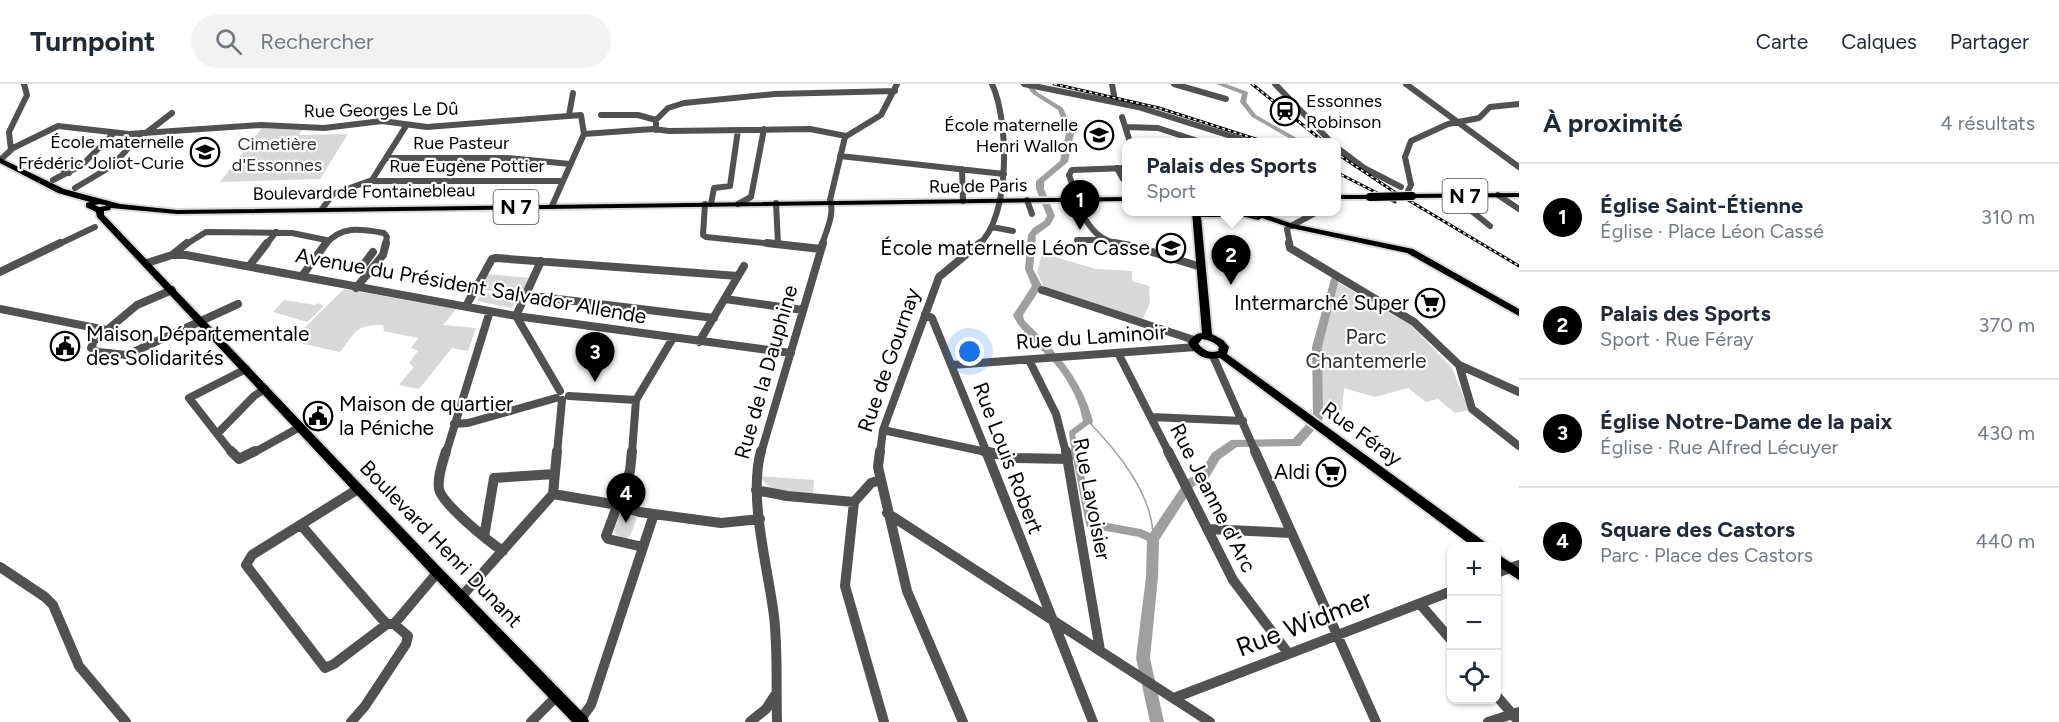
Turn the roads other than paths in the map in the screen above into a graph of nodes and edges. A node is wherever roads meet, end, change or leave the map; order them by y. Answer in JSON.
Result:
{"nodes":[{"id":1,"x":24,"y":84,"type":"edge"},
{"id":2,"x":897,"y":84,"type":"edge"},
{"id":3,"x":992,"y":84,"type":"edge"},
{"id":4,"x":1025,"y":84,"type":"edge"},
{"id":5,"x":1112,"y":84,"type":"edge"},
{"id":6,"x":1173,"y":84,"type":"edge"},
{"id":7,"x":1275,"y":84,"type":"edge"},
{"id":8,"x":1406,"y":84,"type":"edge"},
{"id":9,"x":895,"y":91,"type":"junction"},
{"id":10,"x":573,"y":93,"type":"dead end"},
{"id":11,"x":1226,"y":99,"type":"dead end"},
{"id":12,"x":1115,"y":102,"type":"junction"},
{"id":13,"x":1519,"y":104,"type":"edge"},
{"id":14,"x":172,"y":113,"type":"dead end"},
{"id":15,"x":1152,"y":113,"type":"junction"},
{"id":16,"x":569,"y":115,"type":"junction"},
{"id":17,"x":602,"y":115,"type":"dead end"},
{"id":18,"x":1122,"y":117,"type":"dead end"},
{"id":19,"x":656,"y":120,"type":"junction"},
{"id":20,"x":1457,"y":122,"type":"junction"},
{"id":21,"x":406,"y":126,"type":"junction"},
{"id":22,"x":1126,"y":127,"type":"junction"},
{"id":23,"x":1157,"y":128,"type":"junction"},
{"id":24,"x":764,"y":129,"type":"junction"},
{"id":25,"x":656,"y":130,"type":"junction"},
{"id":26,"x":738,"y":130,"type":"junction"},
{"id":27,"x":114,"y":133,"type":"junction"},
{"id":28,"x":144,"y":133,"type":"junction"},
{"id":29,"x":584,"y":134,"type":"junction"},
{"id":30,"x":846,"y":136,"type":"junction"},
{"id":31,"x":1129,"y":138,"type":"edge"},
{"id":32,"x":1188,"y":138,"type":"edge"},
{"id":33,"x":1233,"y":138,"type":"edge"},
{"id":34,"x":1327,"y":138,"type":"edge"},
{"id":35,"x":11,"y":149,"type":"junction"},
{"id":36,"x":1341,"y":151,"type":"edge"},
{"id":37,"x":840,"y":156,"type":"junction"},
{"id":38,"x":387,"y":158,"type":"junction"},
{"id":39,"x":0,"y":161,"type":"edge"},
{"id":40,"x":50,"y":162,"type":"dead end"},
{"id":41,"x":570,"y":164,"type":"junction"},
{"id":42,"x":1519,"y":167,"type":"edge"},
{"id":43,"x":1117,"y":168,"type":"junction"},
{"id":44,"x":1122,"y":168,"type":"edge"},
{"id":45,"x":962,"y":169,"type":"junction"},
{"id":46,"x":69,"y":173,"type":"junction"},
{"id":47,"x":1004,"y":174,"type":"junction"},
{"id":48,"x":1122,"y":177,"type":"edge"},
{"id":49,"x":53,"y":180,"type":"dead end"},
{"id":50,"x":371,"y":181,"type":"junction"},
{"id":51,"x":563,"y":181,"type":"junction"},
{"id":52,"x":75,"y":188,"type":"dead end"},
{"id":53,"x":1407,"y":191,"type":"junction"},
{"id":54,"x":1075,"y":194,"type":"junction"},
{"id":55,"x":1498,"y":195,"type":"junction"},
{"id":56,"x":1519,"y":195,"type":"edge"},
{"id":57,"x":1453,"y":196,"type":"junction"},
{"id":58,"x":751,"y":197,"type":"junction"},
{"id":59,"x":1341,"y":198,"type":"edge"},
{"id":60,"x":1122,"y":199,"type":"edge"},
{"id":61,"x":1032,"y":200,"type":"junction"},
{"id":62,"x":963,"y":201,"type":"junction"},
{"id":63,"x":998,"y":201,"type":"junction"},
{"id":64,"x":761,"y":203,"type":"junction"},
{"id":65,"x":776,"y":203,"type":"junction"},
{"id":66,"x":831,"y":203,"type":"junction"},
{"id":67,"x":708,"y":204,"type":"junction"},
{"id":68,"x":738,"y":204,"type":"junction"},
{"id":69,"x":96,"y":205,"type":"junction"},
{"id":70,"x":552,"y":206,"type":"junction"},
{"id":71,"x":322,"y":209,"type":"junction"},
{"id":72,"x":1519,"y":209,"type":"edge"},
{"id":73,"x":1032,"y":214,"type":"dead end"},
{"id":74,"x":1197,"y":216,"type":"edge"},
{"id":75,"x":1258,"y":216,"type":"edge"},
{"id":76,"x":1310,"y":216,"type":"edge"},
{"id":77,"x":1306,"y":218,"type":"junction"},
{"id":78,"x":1490,"y":226,"type":"dead end"},
{"id":79,"x":94,"y":227,"type":"dead end"},
{"id":80,"x":992,"y":227,"type":"junction"},
{"id":81,"x":1289,"y":227,"type":"junction"},
{"id":82,"x":1013,"y":231,"type":"dead end"},
{"id":83,"x":1318,"y":231,"type":"junction"},
{"id":84,"x":276,"y":232,"type":"junction"},
{"id":85,"x":326,"y":240,"type":"junction"},
{"id":86,"x":1077,"y":240,"type":"dead end"},
{"id":87,"x":1102,"y":240,"type":"junction"},
{"id":88,"x":778,"y":244,"type":"junction"},
{"id":89,"x":821,"y":249,"type":"junction"},
{"id":90,"x":172,"y":255,"type":"junction"},
{"id":91,"x":382,"y":257,"type":"junction"},
{"id":92,"x":541,"y":261,"type":"junction"},
{"id":93,"x":147,"y":263,"type":"junction"},
{"id":94,"x":250,"y":266,"type":"junction"},
{"id":95,"x":744,"y":266,"type":"dead end"},
{"id":96,"x":1201,"y":267,"type":"junction"},
{"id":97,"x":361,"y":268,"type":"dead end"},
{"id":98,"x":0,"y":272,"type":"edge"},
{"id":99,"x":302,"y":276,"type":"junction"},
{"id":100,"x":738,"y":276,"type":"junction"},
{"id":101,"x":356,"y":288,"type":"junction"},
{"id":102,"x":172,"y":290,"type":"junction"},
{"id":103,"x":1042,"y":290,"type":"dead end"},
{"id":104,"x":525,"y":295,"type":"junction"},
{"id":105,"x":725,"y":298,"type":"junction"},
{"id":106,"x":238,"y":304,"type":"dead end"},
{"id":107,"x":466,"y":306,"type":"junction"},
{"id":108,"x":0,"y":309,"type":"edge"},
{"id":109,"x":803,"y":310,"type":"junction"},
{"id":110,"x":490,"y":311,"type":"junction"},
{"id":111,"x":1519,"y":313,"type":"edge"},
{"id":112,"x":925,"y":314,"type":"junction"},
{"id":113,"x":516,"y":316,"type":"junction"},
{"id":114,"x":714,"y":318,"type":"junction"},
{"id":115,"x":204,"y":320,"type":"junction"},
{"id":116,"x":106,"y":330,"type":"junction"},
{"id":117,"x":1207,"y":336,"type":"junction"},
{"id":118,"x":673,"y":338,"type":"junction"},
{"id":119,"x":699,"y":342,"type":"junction"},
{"id":120,"x":1195,"y":344,"type":"junction"},
{"id":121,"x":144,"y":348,"type":"joint"},
{"id":122,"x":791,"y":353,"type":"junction"},
{"id":123,"x":1118,"y":353,"type":"junction"},
{"id":124,"x":1217,"y":355,"type":"junction"},
{"id":125,"x":1029,"y":360,"type":"junction"},
{"id":126,"x":952,"y":365,"type":"junction"},
{"id":127,"x":1459,"y":365,"type":"junction"},
{"id":128,"x":246,"y":369,"type":"junction"},
{"id":129,"x":265,"y":389,"type":"junction"},
{"id":130,"x":1519,"y":392,"type":"edge"},
{"id":131,"x":562,"y":396,"type":"junction"},
{"id":132,"x":636,"y":399,"type":"junction"},
{"id":133,"x":194,"y":406,"type":"joint"},
{"id":134,"x":1151,"y":417,"type":"junction"},
{"id":135,"x":1243,"y":422,"type":"junction"},
{"id":136,"x":454,"y":424,"type":"junction"},
{"id":137,"x":300,"y":427,"type":"junction"},
{"id":138,"x":883,"y":430,"type":"junction"},
{"id":139,"x":217,"y":434,"type":"junction"},
{"id":140,"x":1519,"y":446,"type":"edge"},
{"id":141,"x":986,"y":452,"type":"junction"},
{"id":142,"x":1068,"y":459,"type":"junction"},
{"id":143,"x":555,"y":474,"type":"junction"},
{"id":144,"x":880,"y":480,"type":"junction"},
{"id":145,"x":358,"y":489,"type":"junction"},
{"id":146,"x":756,"y":490,"type":"junction"},
{"id":147,"x":553,"y":494,"type":"junction"},
{"id":148,"x":854,"y":502,"type":"junction"},
{"id":149,"x":618,"y":505,"type":"junction"},
{"id":150,"x":887,"y":513,"type":"junction"},
{"id":151,"x":654,"y":514,"type":"junction"},
{"id":152,"x":760,"y":519,"type":"junction"},
{"id":153,"x":301,"y":525,"type":"junction"},
{"id":154,"x":1207,"y":529,"type":"junction"},
{"id":155,"x":1291,"y":533,"type":"junction"},
{"id":156,"x":484,"y":537,"type":"junction"},
{"id":157,"x":1476,"y":542,"type":"edge"},
{"id":158,"x":643,"y":547,"type":"junction"},
{"id":159,"x":503,"y":551,"type":"junction"},
{"id":160,"x":1501,"y":560,"type":"edge"},
{"id":161,"x":0,"y":567,"type":"edge"},
{"id":162,"x":1516,"y":569,"type":"edge"},
{"id":163,"x":1501,"y":572,"type":"edge"},
{"id":164,"x":437,"y":573,"type":"junction"},
{"id":165,"x":1447,"y":593,"type":"edge"},
{"id":166,"x":461,"y":597,"type":"junction"},
{"id":167,"x":1420,"y":604,"type":"junction"},
{"id":168,"x":1052,"y":620,"type":"junction"},
{"id":169,"x":391,"y":624,"type":"junction"},
{"id":170,"x":1337,"y":634,"type":"junction"},
{"id":171,"x":1447,"y":635,"type":"edge"},
{"id":172,"x":1100,"y":650,"type":"junction"},
{"id":173,"x":1287,"y":653,"type":"junction"},
{"id":174,"x":775,"y":695,"type":"junction"},
{"id":175,"x":557,"y":696,"type":"junction"},
{"id":176,"x":1174,"y":698,"type":"junction"},
{"id":177,"x":1501,"y":699,"type":"edge"},
{"id":178,"x":1517,"y":716,"type":"edge"},
{"id":179,"x":581,"y":721,"type":"edge"},
{"id":180,"x":126,"y":722,"type":"edge"},
{"id":181,"x":351,"y":722,"type":"edge"},
{"id":182,"x":531,"y":722,"type":"edge"},
{"id":183,"x":750,"y":722,"type":"edge"},
{"id":184,"x":777,"y":722,"type":"edge"},
{"id":185,"x":884,"y":722,"type":"edge"},
{"id":186,"x":963,"y":722,"type":"edge"},
{"id":187,"x":1093,"y":722,"type":"edge"},
{"id":188,"x":1210,"y":722,"type":"edge"},
{"id":189,"x":1376,"y":722,"type":"edge"},
{"id":190,"x":1488,"y":722,"type":"edge"}],
"edges":[{"from":1,"to":35,"type":"street"},
{"from":2,"to":9,"type":"street"},
{"from":3,"to":47,"type":"street","name":"Rue de Gournay"},
{"from":4,"to":12,"type":"street"},
{"from":5,"to":12,"type":"street"},
{"from":6,"to":11,"type":"street"},
{"from":7,"to":34,"type":"street"},
{"from":8,"to":20,"type":"street"},
{"from":9,"to":19,"type":"street"},
{"from":9,"to":30,"type":"street"},
{"from":10,"to":16,"type":"street"},
{"from":12,"to":15,"type":"street"},
{"from":13,"to":20,"type":"street"},
{"from":14,"to":28,"type":"street"},
{"from":15,"to":23,"type":"street"},
{"from":15,"to":33,"type":"street"},
{"from":16,"to":21,"type":"street","name":"Rue Georges Le Dû"},
{"from":16,"to":29,"type":"street"},
{"from":17,"to":19,"type":"street"},
{"from":18,"to":22,"type":"street"},
{"from":19,"to":25,"type":"street"},
{"from":20,"to":42,"type":"street"},
{"from":20,"to":53,"type":"street"},
{"from":21,"to":28,"type":"street","name":"Rue Georges Le Dû"},
{"from":21,"to":38,"type":"street"},
{"from":22,"to":23,"type":"street"},
{"from":22,"to":31,"type":"street"},
{"from":23,"to":32,"type":"street"},
{"from":24,"to":26,"type":"street"},
{"from":24,"to":30,"type":"street"},
{"from":24,"to":58,"type":"street"},
{"from":25,"to":26,"type":"street"},
{"from":25,"to":29,"type":"street"},
{"from":26,"to":67,"type":"street"},
{"from":27,"to":28,"type":"street","name":"Rue Georges Le Dû"},
{"from":27,"to":35,"type":"street","name":"Rue Georges Le Dû"},
{"from":27,"to":46,"type":"street"},
{"from":28,"to":52,"type":"street"},
{"from":29,"to":41,"type":"street"},
{"from":30,"to":37,"type":"street","name":"Rue de la Dauphine"},
{"from":35,"to":39,"type":"street","name":"Rue Georges Le Dû"},
{"from":36,"to":53,"type":"street"},
{"from":37,"to":45,"type":"street"},
{"from":37,"to":66,"type":"street","name":"Rue de la Dauphine"},
{"from":38,"to":41,"type":"street","name":"Rue Pasteur"},
{"from":38,"to":50,"type":"street"},
{"from":39,"to":69,"type":"main road"},
{"from":40,"to":46,"type":"street"},
{"from":41,"to":51,"type":"street"},
{"from":43,"to":44,"type":"street"},
{"from":43,"to":48,"type":"street"},
{"from":43,"to":54,"type":"street"},
{"from":45,"to":47,"type":"street"},
{"from":45,"to":62,"type":"street"},
{"from":46,"to":49,"type":"street"},
{"from":47,"to":63,"type":"street","name":"Rue de Gournay"},
{"from":50,"to":51,"type":"street","name":"Rue Eugène Pottier"},
{"from":50,"to":71,"type":"street","name":"Rue Eugène Pottier"},
{"from":51,"to":70,"type":"street"},
{"from":53,"to":57,"type":"main road","number":"N 7"},
{"from":53,"to":59,"type":"main road","number":"N 7","bridge":true},
{"from":54,"to":60,"type":"main road","name":"Rue de Paris","number":"N 7"},
{"from":54,"to":61,"type":"main road","name":"Rue de Paris","number":"N 7"},
{"from":54,"to":87,"type":"street"},
{"from":55,"to":56,"type":"main road","number":"N 7"},
{"from":55,"to":57,"type":"main road","number":"N 7"},
{"from":55,"to":72,"type":"street"},
{"from":57,"to":78,"type":"street"},
{"from":58,"to":64,"type":"street"},
{"from":58,"to":68,"type":"street"},
{"from":61,"to":63,"type":"main road","name":"Rue de Paris","number":"N 7"},
{"from":61,"to":73,"type":"street"},
{"from":62,"to":63,"type":"main road","name":"Rue de Paris","number":"N 7"},
{"from":62,"to":66,"type":"main road","name":"Rue de Paris","number":"N 7"},
{"from":63,"to":80,"type":"street","name":"Rue de Gournay"},
{"from":64,"to":65,"type":"main road","name":"Boulevard de Fontainebleau","number":"N 7"},
{"from":64,"to":68,"type":"main road","name":"Boulevard de Fontainebleau","number":"N 7"},
{"from":65,"to":66,"type":"main road","name":"Boulevard de Fontainebleau","number":"N 7"},
{"from":65,"to":88,"type":"street"},
{"from":66,"to":89,"type":"street","name":"Rue de la Dauphine"},
{"from":67,"to":68,"type":"main road","name":"Boulevard de Fontainebleau","number":"N 7"},
{"from":67,"to":70,"type":"main road","name":"Boulevard de Fontainebleau","number":"N 7"},
{"from":67,"to":88,"type":"street"},
{"from":69,"to":71,"type":"main road","name":"Boulevard de Fontainebleau","number":"N 7"},
{"from":69,"to":93,"type":"main road","name":"Boulevard Henri Dunant"},
{"from":70,"to":71,"type":"main road","name":"Boulevard de Fontainebleau","number":"N 7"},
{"from":74,"to":96,"type":"main road"},
{"from":75,"to":81,"type":"main road"},
{"from":76,"to":77,"type":"street"},
{"from":77,"to":81,"type":"street"},
{"from":77,"to":83,"type":"street"},
{"from":79,"to":98,"type":"street"},
{"from":80,"to":82,"type":"street"},
{"from":80,"to":112,"type":"street","name":"Rue de Gournay"},
{"from":81,"to":83,"type":"main road"},
{"from":81,"to":127,"type":"street"},
{"from":83,"to":111,"type":"main road"},
{"from":84,"to":85,"type":"street"},
{"from":84,"to":90,"type":"street"},
{"from":84,"to":94,"type":"street"},
{"from":85,"to":91,"type":"street"},
{"from":85,"to":99,"type":"street"},
{"from":86,"to":87,"type":"street"},
{"from":87,"to":96,"type":"street"},
{"from":88,"to":89,"type":"street"},
{"from":89,"to":109,"type":"street","name":"Rue de la Dauphine"},
{"from":90,"to":93,"type":"street","name":"Avenue du Président Salvador Allende"},
{"from":90,"to":94,"type":"street","name":"Avenue du Président Salvador Allende"},
{"from":91,"to":97,"type":"street"},
{"from":91,"to":101,"type":"street"},
{"from":92,"to":100,"type":"street"},
{"from":92,"to":104,"type":"street"},
{"from":92,"to":107,"type":"street"},
{"from":93,"to":102,"type":"main road","name":"Boulevard Henri Dunant"},
{"from":94,"to":99,"type":"street","name":"Avenue du Président Salvador Allende"},
{"from":95,"to":100,"type":"street"},
{"from":96,"to":117,"type":"main road"},
{"from":99,"to":101,"type":"street","name":"Avenue du Président Salvador Allende"},
{"from":100,"to":105,"type":"street"},
{"from":101,"to":107,"type":"street","name":"Avenue du Président Salvador Allende"},
{"from":102,"to":115,"type":"main road","name":"Boulevard Henri Dunant"},
{"from":102,"to":116,"type":"street"},
{"from":103,"to":120,"type":"street"},
{"from":104,"to":113,"type":"street"},
{"from":104,"to":114,"type":"street"},
{"from":105,"to":109,"type":"street"},
{"from":105,"to":114,"type":"street"},
{"from":106,"to":115,"type":"street"},
{"from":107,"to":110,"type":"street","name":"Avenue du Président Salvador Allende"},
{"from":108,"to":116,"type":"street"},
{"from":109,"to":122,"type":"street","name":"Rue de la Dauphine"},
{"from":110,"to":113,"type":"street","name":"Avenue du Président Salvador Allende"},
{"from":110,"to":136,"type":"street"},
{"from":112,"to":126,"type":"street","name":"Rue Louis Robert"},
{"from":112,"to":138,"type":"street","name":"Rue de Gournay"},
{"from":113,"to":118,"type":"street","name":"Avenue du Président Salvador Allende"},
{"from":113,"to":131,"type":"street"},
{"from":114,"to":119,"type":"street"},
{"from":115,"to":121,"type":"street"},
{"from":115,"to":128,"type":"main road","name":"Boulevard Henri Dunant"},
{"from":116,"to":121,"type":"street"},
{"from":117,"to":120,"type":"main road"},
{"from":117,"to":124,"type":"main road"},
{"from":118,"to":119,"type":"street","name":"Avenue du Président Salvador Allende"},
{"from":118,"to":132,"type":"street"},
{"from":119,"to":122,"type":"street","name":"Avenue du Président Salvador Allende"},
{"from":120,"to":123,"type":"street","name":"Rue du Laminoir"},
{"from":120,"to":124,"type":"main road"},
{"from":122,"to":146,"type":"street","name":"Rue de la Dauphine"},
{"from":123,"to":125,"type":"street","name":"Rue du Laminoir"},
{"from":123,"to":134,"type":"street","name":"Rue Jeanne d'Arc"},
{"from":124,"to":135,"type":"street"},
{"from":124,"to":157,"type":"main road","name":"Rue Féray"},
{"from":125,"to":126,"type":"street","name":"Rue du Laminoir"},
{"from":125,"to":142,"type":"street","name":"Rue Lavoisier"},
{"from":126,"to":141,"type":"street","name":"Rue Louis Robert"},
{"from":127,"to":130,"type":"street"},
{"from":127,"to":140,"type":"street"},
{"from":128,"to":129,"type":"main road","name":"Boulevard Henri Dunant"},
{"from":128,"to":133,"type":"street"},
{"from":129,"to":137,"type":"main road","name":"Boulevard Henri Dunant"},
{"from":129,"to":139,"type":"street"},
{"from":131,"to":132,"type":"street"},
{"from":131,"to":136,"type":"street"},
{"from":131,"to":143,"type":"street"},
{"from":132,"to":149,"type":"street"},
{"from":133,"to":139,"type":"street"},
{"from":134,"to":135,"type":"street"},
{"from":134,"to":154,"type":"street","name":"Rue Jeanne d'Arc"},
{"from":135,"to":155,"type":"street"},
{"from":136,"to":156,"type":"street"},
{"from":137,"to":139,"type":"street"},
{"from":137,"to":145,"type":"main road","name":"Boulevard Henri Dunant"},
{"from":138,"to":141,"type":"street"},
{"from":138,"to":144,"type":"street","name":"Rue de Gournay"},
{"from":141,"to":142,"type":"street"},
{"from":141,"to":168,"type":"street","name":"Rue Louis Robert"},
{"from":142,"to":172,"type":"street","name":"Rue Lavoisier"},
{"from":143,"to":147,"type":"street"},
{"from":143,"to":156,"type":"street"},
{"from":144,"to":148,"type":"street"},
{"from":144,"to":150,"type":"street","name":"Rue de Gournay"},
{"from":145,"to":153,"type":"street"},
{"from":145,"to":164,"type":"main road","name":"Boulevard Henri Dunant"},
{"from":146,"to":148,"type":"street"},
{"from":146,"to":152,"type":"street","name":"Rue de la Dauphine"},
{"from":147,"to":149,"type":"street"},
{"from":147,"to":159,"type":"street"},
{"from":148,"to":185,"type":"street"},
{"from":149,"to":151,"type":"street"},
{"from":149,"to":158,"type":"street"},
{"from":150,"to":168,"type":"street"},
{"from":150,"to":186,"type":"street","name":"Rue de Gournay"},
{"from":151,"to":152,"type":"street"},
{"from":151,"to":158,"type":"street"},
{"from":152,"to":174,"type":"street","name":"Rue de la Dauphine"},
{"from":153,"to":169,"type":"street"},
{"from":153,"to":169,"type":"street"},
{"from":154,"to":155,"type":"street"},
{"from":154,"to":173,"type":"street","name":"Rue Jeanne d'Arc"},
{"from":155,"to":170,"type":"street"},
{"from":156,"to":159,"type":"street"},
{"from":158,"to":179,"type":"street"},
{"from":159,"to":166,"type":"street"},
{"from":160,"to":162,"type":"main road"},
{"from":161,"to":180,"type":"street"},
{"from":162,"to":163,"type":"street"},
{"from":164,"to":166,"type":"main road","name":"Boulevard Henri Dunant"},
{"from":164,"to":169,"type":"street"},
{"from":165,"to":167,"type":"street","name":"Rue Widmer"},
{"from":166,"to":175,"type":"main road","name":"Boulevard Henri Dunant"},
{"from":167,"to":170,"type":"street","name":"Rue Widmer"},
{"from":167,"to":171,"type":"street"},
{"from":168,"to":172,"type":"street"},
{"from":168,"to":187,"type":"street","name":"Rue Louis Robert"},
{"from":169,"to":181,"type":"street"},
{"from":170,"to":173,"type":"street","name":"Rue Widmer"},
{"from":170,"to":189,"type":"street"},
{"from":172,"to":176,"type":"street"},
{"from":173,"to":176,"type":"street","name":"Rue Widmer"},
{"from":174,"to":183,"type":"street"},
{"from":174,"to":184,"type":"street","name":"Rue de la Dauphine"},
{"from":175,"to":179,"type":"main road","name":"Boulevard Henri Dunant"},
{"from":175,"to":182,"type":"street"},
{"from":176,"to":188,"type":"street"},
{"from":177,"to":178,"type":"street"},
{"from":178,"to":190,"type":"street"}]}
